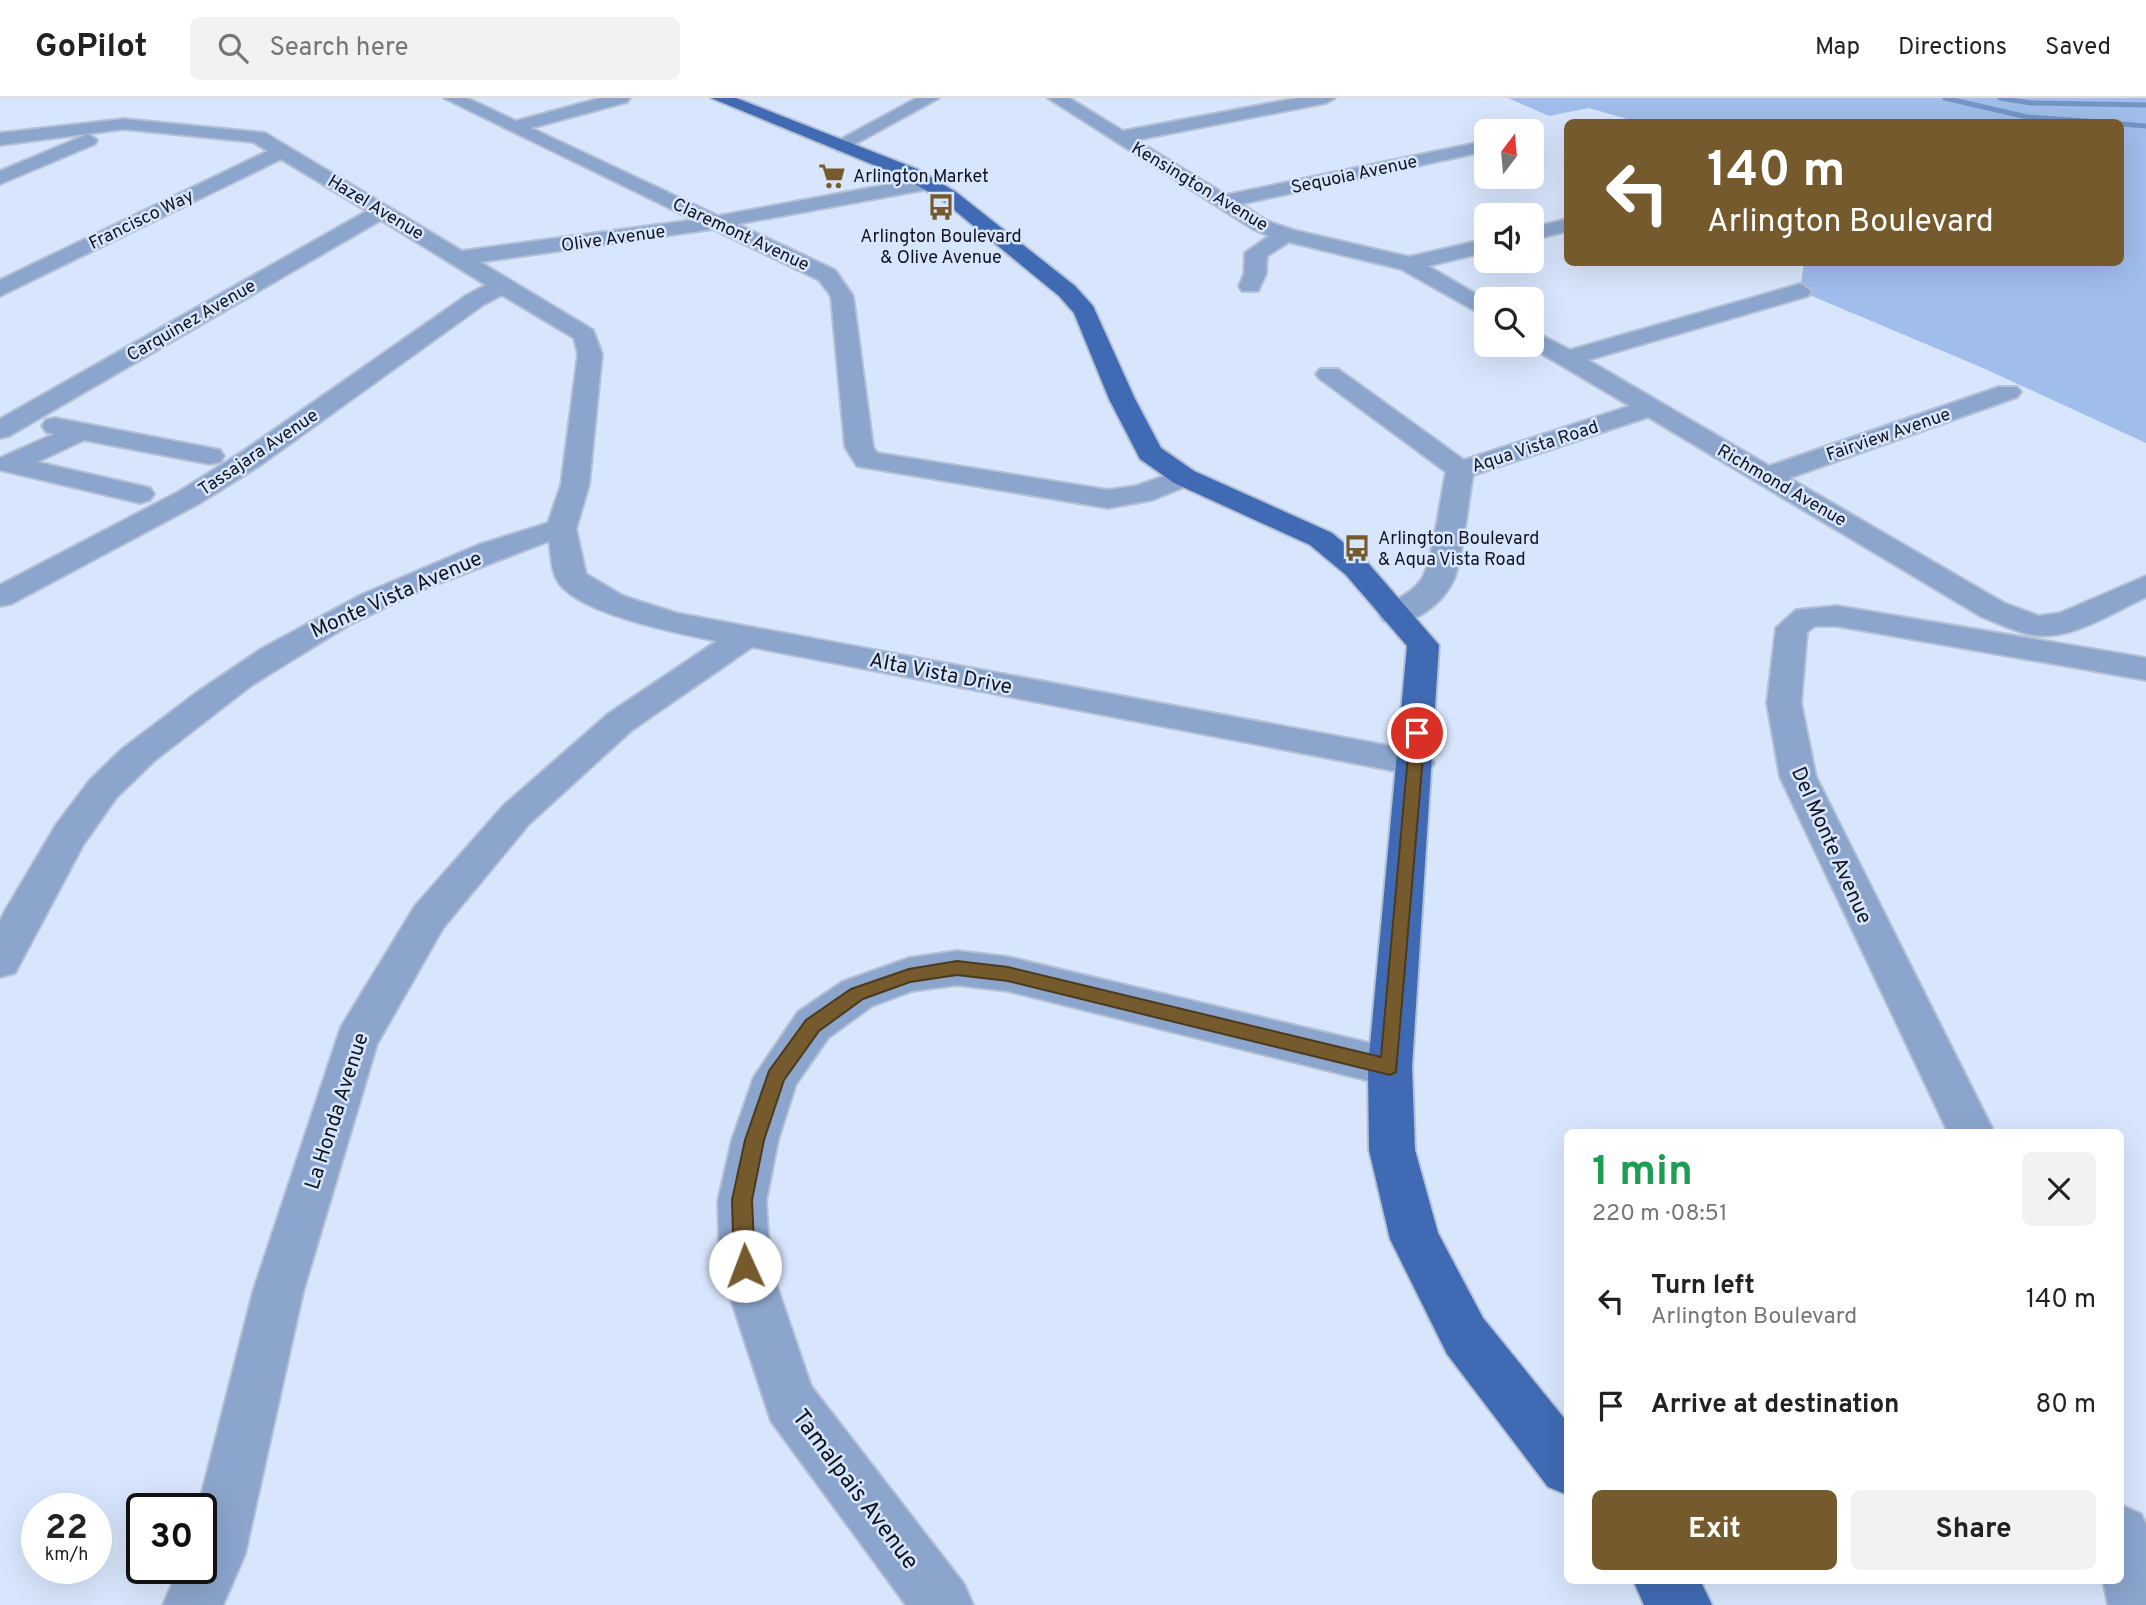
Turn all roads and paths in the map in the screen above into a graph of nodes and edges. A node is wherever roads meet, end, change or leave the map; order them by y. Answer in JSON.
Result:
{"nodes":[{"id":1,"x":453,"y":98,"type":"edge"},
{"id":2,"x":621,"y":98,"type":"edge"},
{"id":3,"x":723,"y":98,"type":"edge"},
{"id":4,"x":930,"y":98,"type":"edge"},
{"id":5,"x":1057,"y":98,"type":"edge"},
{"id":6,"x":1326,"y":98,"type":"edge"},
{"id":7,"x":124,"y":124,"type":"junction"},
{"id":8,"x":513,"y":127,"type":"junction"},
{"id":9,"x":1121,"y":137,"type":"junction"},
{"id":10,"x":0,"y":139,"type":"edge"},
{"id":11,"x":839,"y":145,"type":"junction"},
{"id":12,"x":1474,"y":148,"type":"edge"},
{"id":13,"x":284,"y":152,"type":"junction"},
{"id":14,"x":0,"y":178,"type":"edge"},
{"id":15,"x":929,"y":183,"type":"junction"},
{"id":16,"x":1223,"y":202,"type":"junction"},
{"id":17,"x":383,"y":212,"type":"junction"},
{"id":18,"x":715,"y":223,"type":"junction"},
{"id":19,"x":1564,"y":226,"type":"edge"},
{"id":20,"x":1544,"y":231,"type":"edge"},
{"id":21,"x":1286,"y":235,"type":"junction"},
{"id":22,"x":1474,"y":248,"type":"edge"},
{"id":23,"x":461,"y":258,"type":"junction"},
{"id":24,"x":1409,"y":264,"type":"junction"},
{"id":25,"x":503,"y":285,"type":"junction"},
{"id":26,"x":1250,"y":286,"type":"dead end"},
{"id":27,"x":0,"y":289,"type":"edge"},
{"id":28,"x":1800,"y":291,"type":"dead end"},
{"id":29,"x":1474,"y":303,"type":"edge"},
{"id":30,"x":1544,"y":344,"type":"edge"},
{"id":31,"x":1568,"y":358,"type":"junction"},
{"id":32,"x":1329,"y":374,"type":"dead end"},
{"id":33,"x":2008,"y":392,"type":"dead end"},
{"id":34,"x":1651,"y":408,"type":"junction"},
{"id":35,"x":9,"y":425,"type":"edge"},
{"id":36,"x":81,"y":431,"type":"junction"},
{"id":37,"x":210,"y":456,"type":"dead end"},
{"id":38,"x":1460,"y":470,"type":"junction"},
{"id":39,"x":1768,"y":476,"type":"junction"},
{"id":40,"x":1184,"y":477,"type":"junction"},
{"id":41,"x":575,"y":485,"type":"joint"},
{"id":42,"x":140,"y":494,"type":"dead end"},
{"id":43,"x":561,"y":529,"type":"junction"},
{"id":44,"x":2146,"y":585,"type":"edge"},
{"id":45,"x":0,"y":597,"type":"edge"},
{"id":46,"x":1395,"y":614,"type":"junction"},
{"id":47,"x":746,"y":636,"type":"junction"},
{"id":48,"x":2040,"y":639,"type":"junction"},
{"id":49,"x":2146,"y":669,"type":"edge"},
{"id":50,"x":1416,"y":762,"type":"junction"},
{"id":51,"x":0,"y":961,"type":"edge"},
{"id":52,"x":1390,"y":1067,"type":"junction"},
{"id":53,"x":1970,"y":1129,"type":"edge"},
{"id":54,"x":1564,"y":1462,"type":"edge"},
{"id":55,"x":2124,"y":1547,"type":"edge"},
{"id":56,"x":1665,"y":1584,"type":"edge"},
{"id":57,"x":193,"y":1605,"type":"edge"},
{"id":58,"x":943,"y":1605,"type":"edge"},
{"id":59,"x":1682,"y":1605,"type":"edge"},
{"id":60,"x":2138,"y":1605,"type":"edge"}],
"edges":[{"from":1,"to":8,"type":"street","name":"Claremont Avenue"},
{"from":2,"to":8,"type":"street"},
{"from":3,"to":11,"type":"main road"},
{"from":4,"to":11,"type":"street"},
{"from":5,"to":9,"type":"street","name":"Kensington Avenue"},
{"from":6,"to":9,"type":"street"},
{"from":7,"to":10,"type":"street","name":"Hazel Avenue"},
{"from":7,"to":13,"type":"street","name":"Hazel Avenue"},
{"from":7,"to":14,"type":"street"},
{"from":8,"to":18,"type":"street","name":"Claremont Avenue"},
{"from":9,"to":16,"type":"street","name":"Kensington Avenue"},
{"from":11,"to":15,"type":"main road"},
{"from":12,"to":16,"type":"street","name":"Sequoia Avenue"},
{"from":13,"to":17,"type":"street","name":"Hazel Avenue"},
{"from":13,"to":27,"type":"street","name":"Francisco Way"},
{"from":15,"to":18,"type":"street","name":"Olive Avenue"},
{"from":15,"to":40,"type":"main road"},
{"from":16,"to":21,"type":"street","name":"Kensington Avenue"},
{"from":17,"to":23,"type":"street","name":"Hazel Avenue"},
{"from":17,"to":35,"type":"street","name":"Carquinez Avenue"},
{"from":18,"to":23,"type":"street","name":"Olive Avenue"},
{"from":18,"to":40,"type":"street","name":"Claremont Avenue"},
{"from":19,"to":20,"type":"street"},
{"from":21,"to":24,"type":"street"},
{"from":21,"to":26,"type":"street","name":"Kensington Avenue"},
{"from":22,"to":24,"type":"street"},
{"from":23,"to":25,"type":"street","name":"Hazel Avenue"},
{"from":24,"to":29,"type":"street"},
{"from":25,"to":41,"type":"street","name":"Hazel Avenue"},
{"from":25,"to":45,"type":"street","name":"Tassajara Avenue"},
{"from":28,"to":31,"type":"street"},
{"from":30,"to":31,"type":"street","name":"Richmond Avenue"},
{"from":31,"to":34,"type":"street","name":"Richmond Avenue"},
{"from":32,"to":38,"type":"street"},
{"from":33,"to":39,"type":"street","name":"Fairview Avenue"},
{"from":34,"to":38,"type":"street","name":"Aqua Vista Road"},
{"from":34,"to":39,"type":"street","name":"Richmond Avenue"},
{"from":35,"to":36,"type":"street"},
{"from":36,"to":37,"type":"street"},
{"from":36,"to":42,"type":"street"},
{"from":38,"to":46,"type":"street","name":"Aqua Vista Road"},
{"from":39,"to":48,"type":"street","name":"Richmond Avenue"},
{"from":40,"to":46,"type":"main road"},
{"from":41,"to":43,"type":"street","name":"Alta Vista Drive"},
{"from":43,"to":47,"type":"street","name":"Alta Vista Drive"},
{"from":43,"to":51,"type":"street","name":"Monte Vista Avenue"},
{"from":44,"to":48,"type":"street"},
{"from":46,"to":50,"type":"main road"},
{"from":47,"to":50,"type":"street","name":"Alta Vista Drive"},
{"from":47,"to":57,"type":"street","name":"La Honda Avenue"},
{"from":48,"to":49,"type":"street","name":"Del Monte Avenue"},
{"from":48,"to":53,"type":"street","name":"Del Monte Avenue"},
{"from":50,"to":52,"type":"main road"},
{"from":52,"to":54,"type":"main road"},
{"from":52,"to":58,"type":"street","name":"Tamalpais Avenue"},
{"from":55,"to":60,"type":"street"},
{"from":56,"to":59,"type":"main road"}]}
